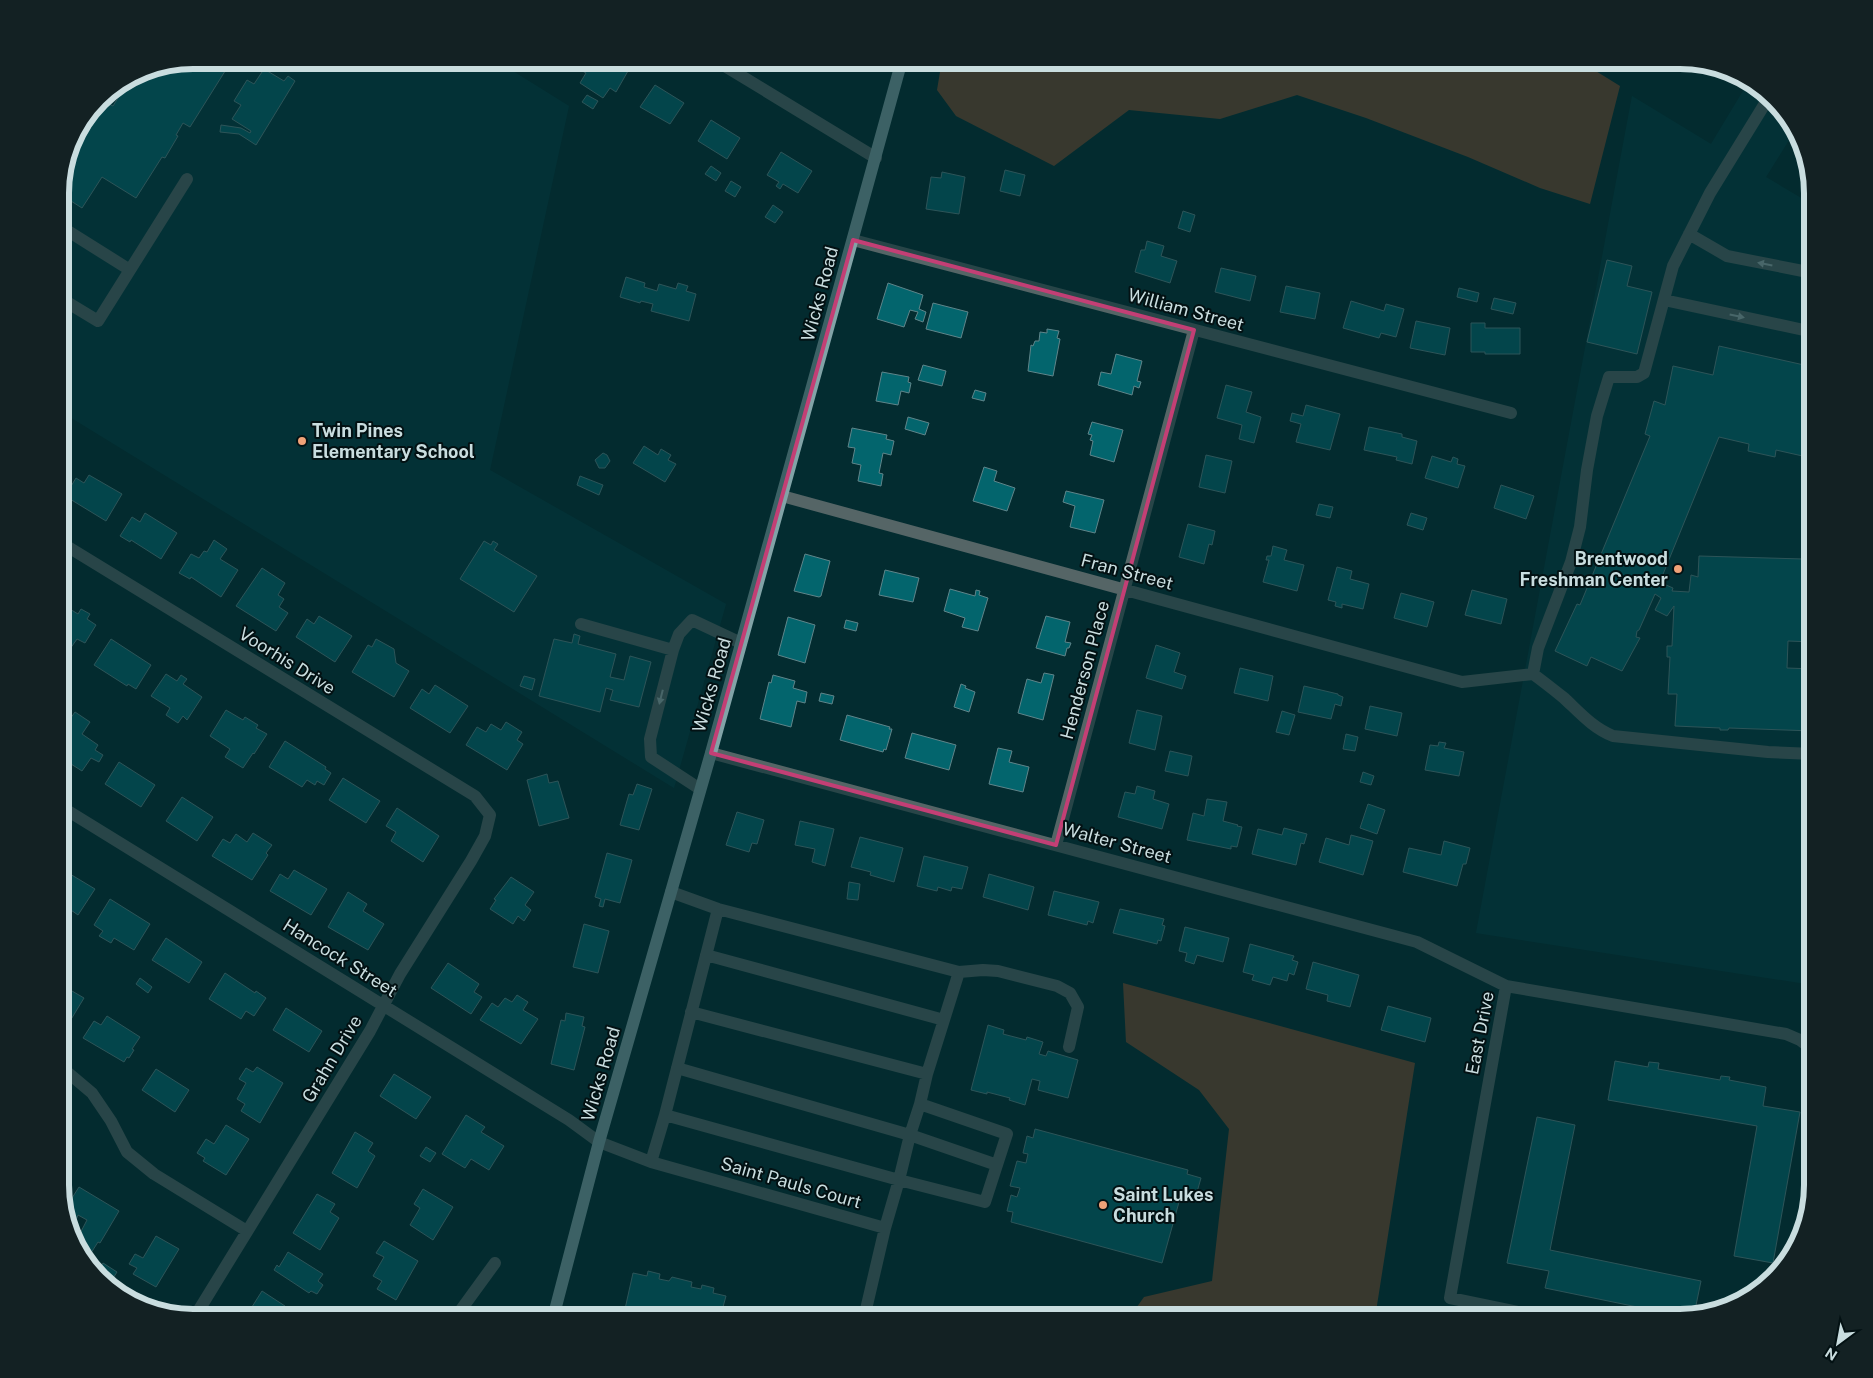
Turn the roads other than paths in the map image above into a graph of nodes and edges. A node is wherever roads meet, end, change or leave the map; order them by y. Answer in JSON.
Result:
{"nodes":[{"id":1,"x":730,"y":69,"type":"edge"},
{"id":2,"x":900,"y":69,"type":"edge"},
{"id":3,"x":1765,"y":103,"type":"edge"},
{"id":4,"x":876,"y":158,"type":"junction"},
{"id":5,"x":187,"y":179,"type":"dead end"},
{"id":6,"x":69,"y":232,"type":"edge"},
{"id":7,"x":1689,"y":234,"type":"junction"},
{"id":8,"x":853,"y":240,"type":"junction"},
{"id":9,"x":130,"y":270,"type":"junction"},
{"id":10,"x":1804,"y":271,"type":"edge"},
{"id":11,"x":1664,"y":300,"type":"junction"},
{"id":12,"x":69,"y":303,"type":"edge"},
{"id":13,"x":1194,"y":330,"type":"junction"},
{"id":14,"x":1804,"y":330,"type":"edge"},
{"id":15,"x":1511,"y":413,"type":"dead end"},
{"id":16,"x":782,"y":496,"type":"junction"},
{"id":17,"x":69,"y":548,"type":"edge"},
{"id":18,"x":1124,"y":590,"type":"junction"},
{"id":19,"x":581,"y":624,"type":"dead end"},
{"id":20,"x":741,"y":643,"type":"junction"},
{"id":21,"x":673,"y":650,"type":"junction"},
{"id":22,"x":1533,"y":674,"type":"junction"},
{"id":23,"x":711,"y":753,"type":"junction"},
{"id":24,"x":1804,"y":754,"type":"edge"},
{"id":25,"x":700,"y":789,"type":"junction"},
{"id":26,"x":69,"y":812,"type":"edge"},
{"id":27,"x":490,"y":815,"type":"joint"},
{"id":28,"x":1056,"y":845,"type":"junction"},
{"id":29,"x":671,"y":892,"type":"junction"},
{"id":30,"x":718,"y":908,"type":"junction"},
{"id":31,"x":706,"y":955,"type":"junction"},
{"id":32,"x":959,"y":972,"type":"junction"},
{"id":33,"x":1506,"y":986,"type":"junction"},
{"id":34,"x":383,"y":1006,"type":"junction"},
{"id":35,"x":691,"y":1012,"type":"junction"},
{"id":36,"x":944,"y":1020,"type":"junction"},
{"id":37,"x":1804,"y":1043,"type":"edge"},
{"id":38,"x":1069,"y":1047,"type":"dead end"},
{"id":39,"x":677,"y":1068,"type":"junction"},
{"id":40,"x":69,"y":1074,"type":"edge"},
{"id":41,"x":927,"y":1074,"type":"junction"},
{"id":42,"x":920,"y":1104,"type":"junction"},
{"id":43,"x":665,"y":1115,"type":"junction"},
{"id":44,"x":910,"y":1135,"type":"junction"},
{"id":45,"x":599,"y":1142,"type":"junction"},
{"id":46,"x":651,"y":1162,"type":"junction"},
{"id":47,"x":997,"y":1165,"type":"junction"},
{"id":48,"x":900,"y":1180,"type":"junction"},
{"id":49,"x":885,"y":1228,"type":"junction"},
{"id":50,"x":247,"y":1231,"type":"junction"},
{"id":51,"x":496,"y":1263,"type":"dead end"},
{"id":52,"x":199,"y":1309,"type":"edge"},
{"id":53,"x":462,"y":1309,"type":"edge"},
{"id":54,"x":555,"y":1309,"type":"edge"},
{"id":55,"x":866,"y":1309,"type":"edge"},
{"id":56,"x":1504,"y":1309,"type":"edge"}],
"edges":[{"from":1,"to":4,"type":"street"},
{"from":2,"to":4,"type":"main road","name":"Wicks Road"},
{"from":3,"to":7,"type":"street"},
{"from":4,"to":8,"type":"main road","name":"Wicks Road"},
{"from":5,"to":9,"type":"street"},
{"from":6,"to":9,"type":"street"},
{"from":10,"to":7,"type":"street","one_way":true},
{"from":7,"to":11,"type":"street"},
{"from":8,"to":13,"type":"street","name":"William Street"},
{"from":8,"to":16,"type":"main road","name":"Wicks Road"},
{"from":9,"to":12,"type":"street"},
{"from":11,"to":14,"type":"street","one_way":true},
{"from":11,"to":22,"type":"street"},
{"from":13,"to":15,"type":"street","name":"William Street"},
{"from":13,"to":18,"type":"street","name":"Henderson Place"},
{"from":16,"to":18,"type":"street","name":"Fran Street"},
{"from":16,"to":20,"type":"main road","name":"Wicks Road"},
{"from":17,"to":27,"type":"street","name":"Voorhis Drive"},
{"from":18,"to":22,"type":"street","name":"Fran Street"},
{"from":18,"to":28,"type":"street","name":"Henderson Place"},
{"from":19,"to":21,"type":"street"},
{"from":20,"to":21,"type":"street"},
{"from":20,"to":23,"type":"main road","name":"Wicks Road"},
{"from":21,"to":25,"type":"street","one_way":true},
{"from":22,"to":24,"type":"street"},
{"from":23,"to":25,"type":"main road","name":"Wicks Road"},
{"from":23,"to":28,"type":"street","name":"Walter Street"},
{"from":25,"to":29,"type":"main road","name":"Wicks Road"},
{"from":26,"to":34,"type":"street","name":"Hancock Street"},
{"from":27,"to":34,"type":"street","name":"Grahn Drive"},
{"from":28,"to":33,"type":"street","name":"Walter Street"},
{"from":29,"to":30,"type":"street"},
{"from":29,"to":45,"type":"main road","name":"Wicks Road"},
{"from":30,"to":31,"type":"street"},
{"from":30,"to":32,"type":"street"},
{"from":31,"to":35,"type":"street"},
{"from":31,"to":36,"type":"street"},
{"from":32,"to":36,"type":"street"},
{"from":32,"to":38,"type":"street"},
{"from":33,"to":37,"type":"street","name":"East Drive"},
{"from":33,"to":56,"type":"street","name":"East Drive"},
{"from":34,"to":45,"type":"street","name":"Hancock Street"},
{"from":34,"to":50,"type":"street","name":"Grahn Drive"},
{"from":35,"to":39,"type":"street"},
{"from":35,"to":41,"type":"street"},
{"from":36,"to":41,"type":"street"},
{"from":39,"to":43,"type":"street"},
{"from":39,"to":44,"type":"street"},
{"from":40,"to":50,"type":"street"},
{"from":41,"to":42,"type":"street"},
{"from":42,"to":44,"type":"street"},
{"from":42,"to":47,"type":"street"},
{"from":43,"to":46,"type":"street"},
{"from":43,"to":48,"type":"street"},
{"from":44,"to":47,"type":"street"},
{"from":44,"to":48,"type":"street"},
{"from":45,"to":46,"type":"street","name":"Saint Pauls Court"},
{"from":45,"to":54,"type":"main road","name":"Wicks Road"},
{"from":46,"to":49,"type":"street","name":"Saint Pauls Court"},
{"from":47,"to":48,"type":"street"},
{"from":48,"to":49,"type":"street"},
{"from":49,"to":55,"type":"street"},
{"from":50,"to":52,"type":"street","name":"Grahn Drive"},
{"from":51,"to":53,"type":"street"}]}
